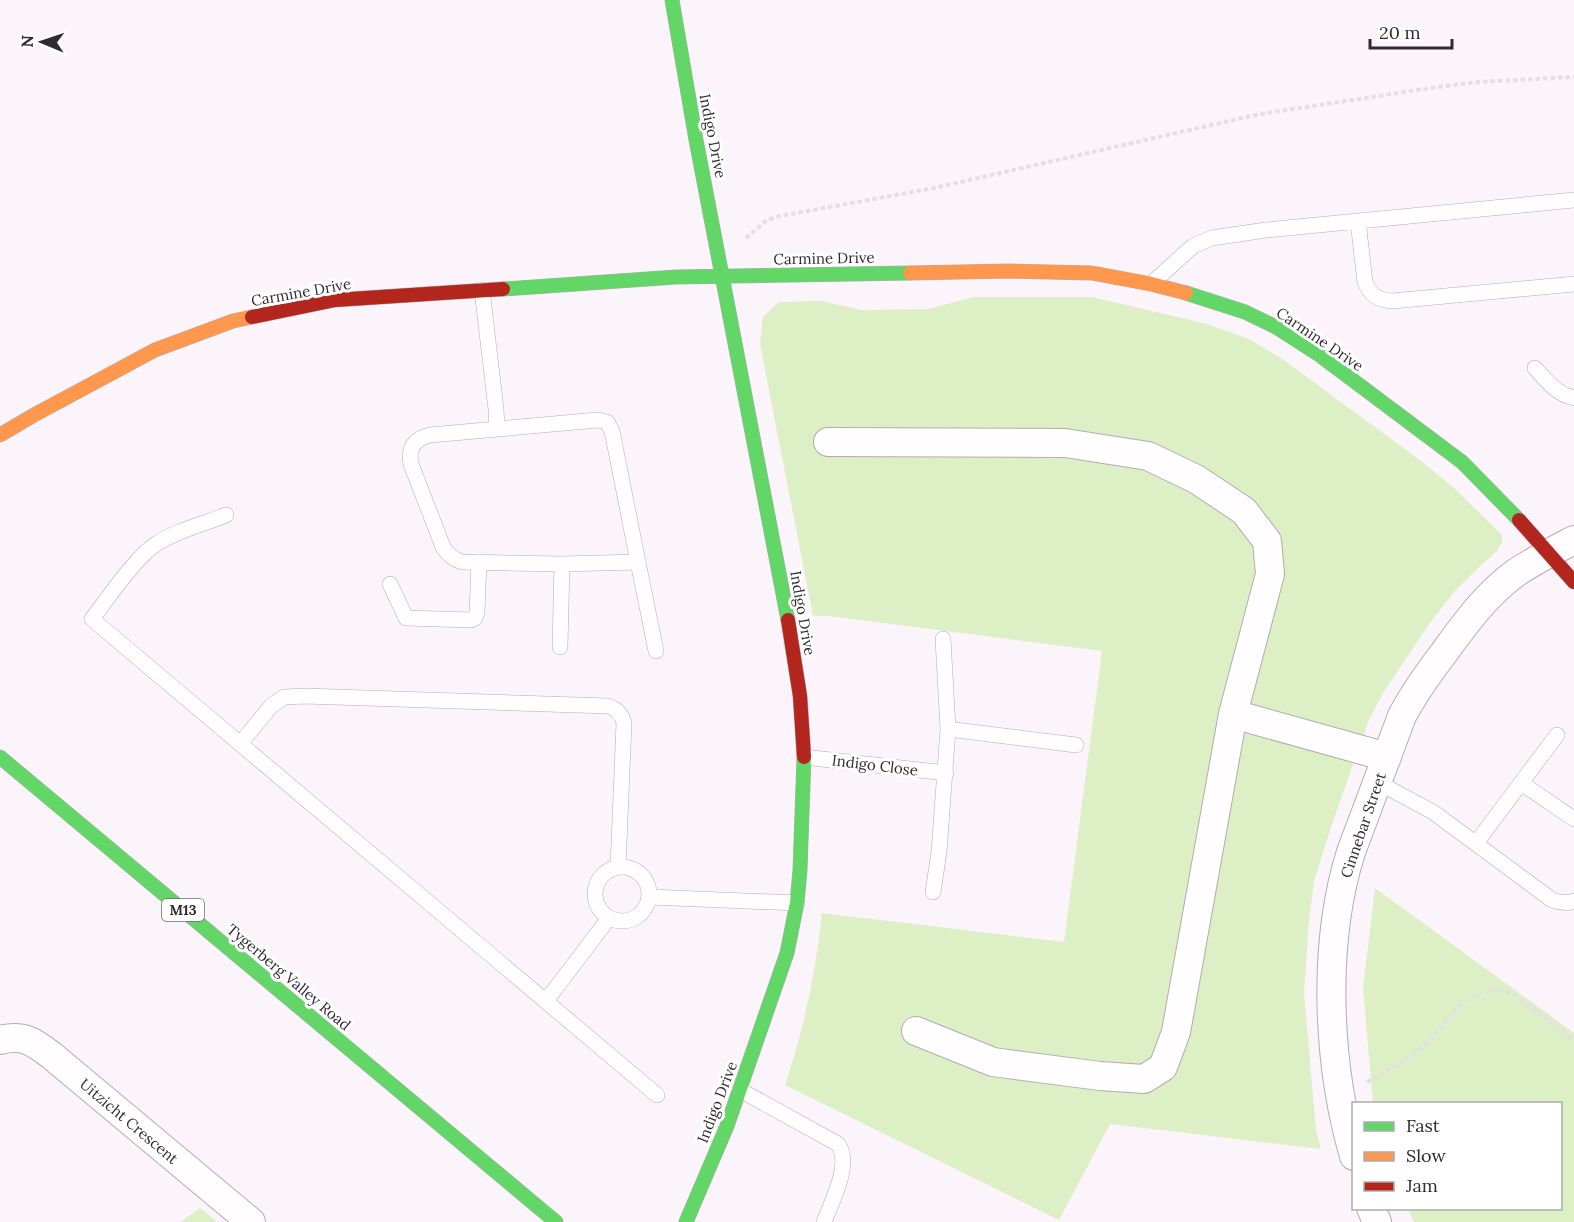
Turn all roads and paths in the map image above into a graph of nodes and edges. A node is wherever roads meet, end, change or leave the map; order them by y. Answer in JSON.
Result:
{"nodes":[{"id":1,"x":672,"y":0,"type":"edge"},
{"id":2,"x":1574,"y":77,"type":"edge"},
{"id":3,"x":1574,"y":200,"type":"edge"},
{"id":4,"x":1358,"y":221,"type":"junction"},
{"id":5,"x":741,"y":242,"type":"dead end"},
{"id":6,"x":723,"y":277,"type":"junction"},
{"id":7,"x":1152,"y":284,"type":"junction"},
{"id":8,"x":1574,"y":284,"type":"edge"},
{"id":9,"x":482,"y":290,"type":"junction"},
{"id":10,"x":1535,"y":368,"type":"dead end"},
{"id":11,"x":1574,"y":398,"type":"edge"},
{"id":12,"x":497,"y":429,"type":"junction"},
{"id":13,"x":0,"y":435,"type":"edge"},
{"id":14,"x":828,"y":442,"type":"dead end"},
{"id":15,"x":226,"y":515,"type":"dead end"},
{"id":16,"x":1574,"y":540,"type":"edge"},
{"id":17,"x":1549,"y":554,"type":"junction"},
{"id":18,"x":479,"y":562,"type":"junction"},
{"id":19,"x":638,"y":562,"type":"junction"},
{"id":20,"x":562,"y":564,"type":"junction"},
{"id":21,"x":1574,"y":582,"type":"edge"},
{"id":22,"x":390,"y":584,"type":"dead end"},
{"id":23,"x":943,"y":639,"type":"dead end"},
{"id":24,"x":560,"y":647,"type":"dead end"},
{"id":25,"x":656,"y":651,"type":"dead end"},
{"id":26,"x":1233,"y":714,"type":"junction"},
{"id":27,"x":948,"y":729,"type":"junction"},
{"id":28,"x":1557,"y":735,"type":"dead end"},
{"id":29,"x":240,"y":744,"type":"junction"},
{"id":30,"x":1076,"y":745,"type":"dead end"},
{"id":31,"x":0,"y":757,"type":"edge"},
{"id":32,"x":804,"y":757,"type":"junction"},
{"id":33,"x":1382,"y":770,"type":"junction"},
{"id":34,"x":946,"y":773,"type":"junction"},
{"id":35,"x":1521,"y":783,"type":"junction"},
{"id":36,"x":1574,"y":819,"type":"edge"},
{"id":37,"x":1476,"y":843,"type":"junction"},
{"id":38,"x":618,"y":867,"type":"junction"},
{"id":39,"x":933,"y":892,"type":"dead end"},
{"id":40,"x":650,"y":897,"type":"junction"},
{"id":41,"x":1574,"y":901,"type":"edge"},
{"id":42,"x":797,"y":903,"type":"junction"},
{"id":43,"x":609,"y":918,"type":"junction"},
{"id":44,"x":546,"y":1001,"type":"junction"},
{"id":45,"x":916,"y":1031,"type":"dead end"},
{"id":46,"x":0,"y":1040,"type":"edge"},
{"id":47,"x":1574,"y":1041,"type":"edge"},
{"id":48,"x":1364,"y":1084,"type":"dead end"},
{"id":49,"x":740,"y":1090,"type":"junction"},
{"id":50,"x":657,"y":1095,"type":"dead end"},
{"id":51,"x":1352,"y":1152,"type":"edge"},
{"id":52,"x":250,"y":1222,"type":"edge"},
{"id":53,"x":556,"y":1222,"type":"edge"},
{"id":54,"x":686,"y":1222,"type":"edge"},
{"id":55,"x":824,"y":1222,"type":"edge"}],
"edges":[{"from":1,"to":6,"type":"street","name":"Indigo Drive"},
{"from":2,"to":5,"type":"path"},
{"from":3,"to":4,"type":"lane"},
{"from":4,"to":7,"type":"lane"},
{"from":4,"to":8,"type":"lane"},
{"from":6,"to":7,"type":"street","name":"Carmine Drive"},
{"from":6,"to":9,"type":"street","name":"Carmine Drive"},
{"from":6,"to":32,"type":"street","name":"Indigo Drive"},
{"from":7,"to":17,"type":"street","name":"Carmine Drive"},
{"from":9,"to":12,"type":"lane"},
{"from":9,"to":13,"type":"street","name":"Carmine Drive"},
{"from":10,"to":11,"type":"lane"},
{"from":12,"to":18,"type":"lane"},
{"from":12,"to":19,"type":"lane"},
{"from":14,"to":26,"type":"street"},
{"from":15,"to":29,"type":"lane"},
{"from":16,"to":17,"type":"street","name":"Cinnebar Street"},
{"from":17,"to":21,"type":"street","name":"Carmine Drive"},
{"from":17,"to":33,"type":"street","name":"Cinnebar Street"},
{"from":18,"to":20,"type":"lane"},
{"from":18,"to":22,"type":"lane"},
{"from":19,"to":20,"type":"lane"},
{"from":19,"to":25,"type":"lane"},
{"from":20,"to":24,"type":"lane"},
{"from":23,"to":27,"type":"lane"},
{"from":26,"to":33,"type":"street"},
{"from":26,"to":45,"type":"street"},
{"from":27,"to":30,"type":"lane"},
{"from":27,"to":34,"type":"lane"},
{"from":28,"to":35,"type":"lane"},
{"from":29,"to":38,"type":"lane"},
{"from":29,"to":44,"type":"lane"},
{"from":31,"to":53,"type":"street","name":"Tygerberg Valley Road","number":"M13"},
{"from":32,"to":34,"type":"lane","name":"Indigo Close"},
{"from":32,"to":42,"type":"street","name":"Indigo Drive"},
{"from":33,"to":37,"type":"lane"},
{"from":33,"to":51,"type":"street","name":"Cinnebar Street"},
{"from":34,"to":39,"type":"lane"},
{"from":35,"to":36,"type":"lane"},
{"from":35,"to":37,"type":"lane"},
{"from":37,"to":41,"type":"lane"},
{"from":38,"to":40,"type":"lane"},
{"from":38,"to":43,"type":"lane"},
{"from":40,"to":42,"type":"lane"},
{"from":40,"to":43,"type":"lane"},
{"from":42,"to":49,"type":"street","name":"Indigo Drive"},
{"from":43,"to":44,"type":"lane"},
{"from":44,"to":50,"type":"lane"},
{"from":46,"to":52,"type":"street","name":"Uitzicht Crescent"},
{"from":47,"to":48,"type":"path"},
{"from":49,"to":54,"type":"street","name":"Indigo Drive"},
{"from":49,"to":55,"type":"lane"}]}
